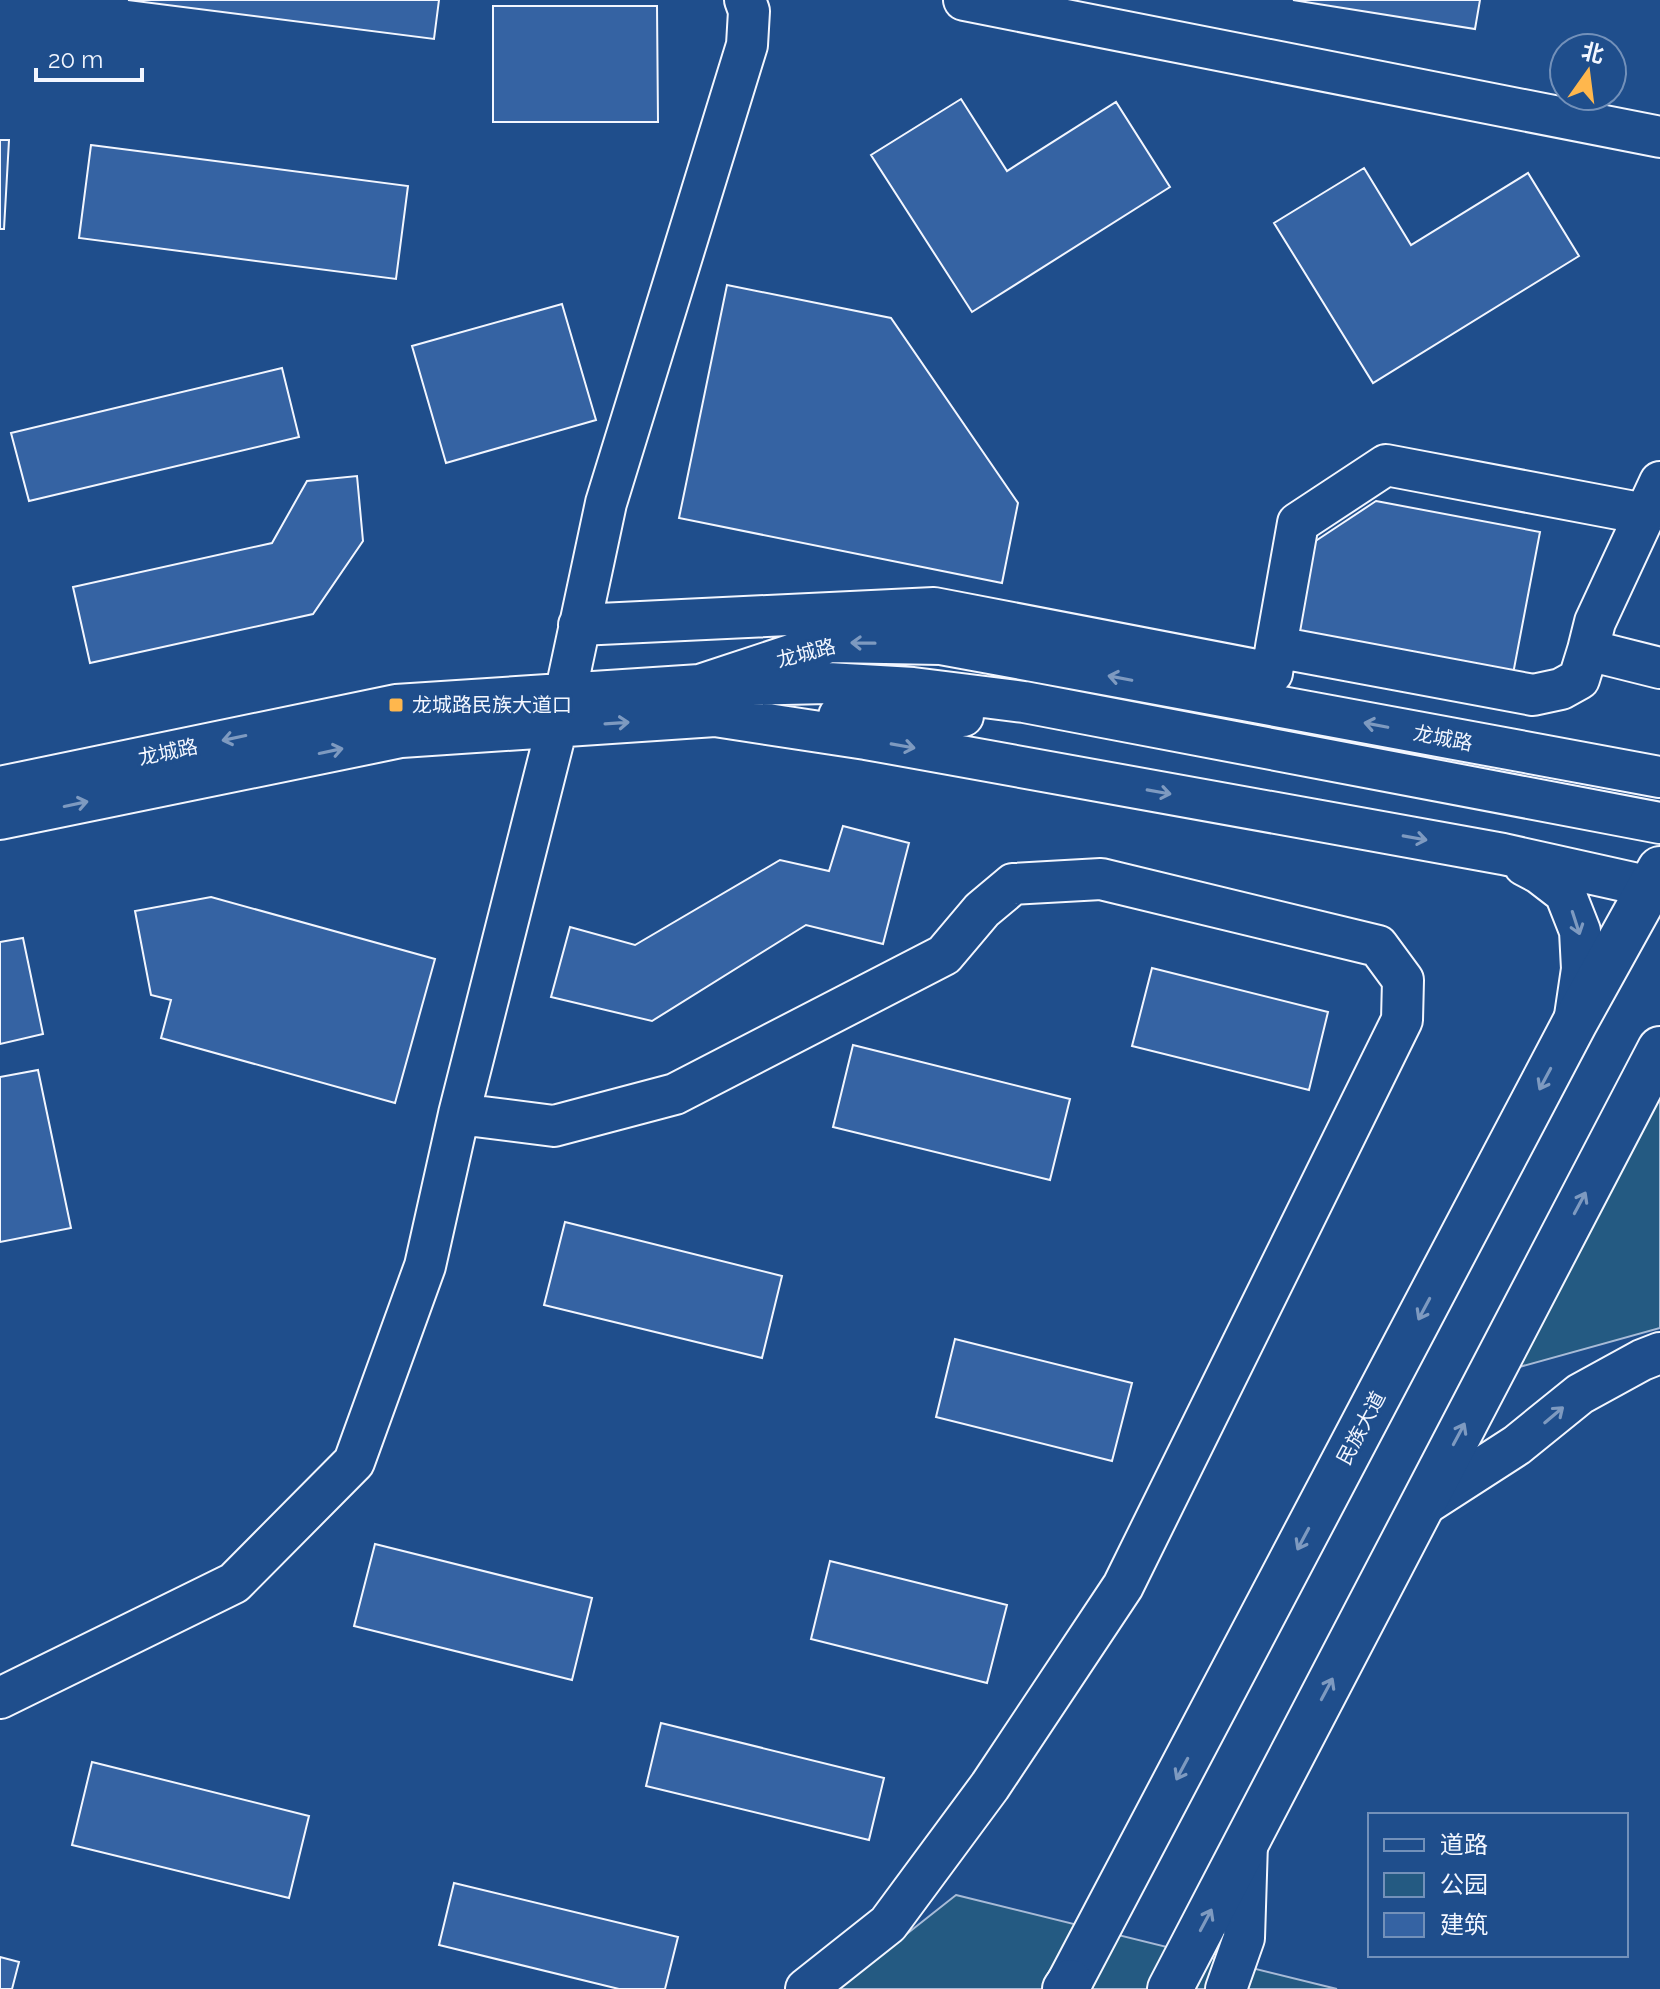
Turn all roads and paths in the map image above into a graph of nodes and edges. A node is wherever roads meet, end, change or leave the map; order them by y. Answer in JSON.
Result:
{"nodes":[{"id":1,"x":745,"y":0,"type":"edge"},
{"id":2,"x":964,"y":0,"type":"edge"},
{"id":3,"x":1660,"y":137,"type":"edge"},
{"id":4,"x":1653,"y":498,"type":"edge"},
{"id":5,"x":579,"y":625,"type":"junction"},
{"id":6,"x":1588,"y":650,"type":"junction"},
{"id":7,"x":1660,"y":668,"type":"edge"},
{"id":8,"x":1271,"y":675,"type":"junction"},
{"id":9,"x":708,"y":701,"type":"junction"},
{"id":10,"x":1023,"y":709,"type":"junction"},
{"id":11,"x":561,"y":711,"type":"junction"},
{"id":12,"x":1660,"y":746,"type":"edge"},
{"id":13,"x":1563,"y":760,"type":"junction"},
{"id":14,"x":1660,"y":777,"type":"edge"},
{"id":15,"x":0,"y":787,"type":"edge"},
{"id":16,"x":1556,"y":818,"type":"junction"},
{"id":17,"x":0,"y":819,"type":"edge"},
{"id":18,"x":1660,"y":823,"type":"edge"},
{"id":19,"x":1660,"y":838,"type":"edge"},
{"id":20,"x":1660,"y":845,"type":"edge"},
{"id":21,"x":1503,"y":854,"type":"junction"},
{"id":22,"x":1657,"y":882,"type":"edge"},
{"id":23,"x":1574,"y":1024,"type":"junction"},
{"id":24,"x":1660,"y":1049,"type":"edge"},
{"id":25,"x":459,"y":1114,"type":"junction"},
{"id":26,"x":1660,"y":1353,"type":"edge"},
{"id":27,"x":1421,"y":1507,"type":"junction"},
{"id":28,"x":0,"y":1698,"type":"edge"},
{"id":29,"x":1247,"y":1843,"type":"junction"},
{"id":30,"x":1067,"y":1987,"type":"edge"},
{"id":31,"x":806,"y":1989,"type":"edge"},
{"id":32,"x":1170,"y":1989,"type":"edge"},
{"id":33,"x":1226,"y":1989,"type":"edge"}],
"edges":[{"from":1,"to":5,"type":"street"},
{"from":2,"to":3,"type":"street"},
{"from":4,"to":6,"type":"street"},
{"from":4,"to":8,"type":"street"},
{"from":5,"to":8,"type":"street"},
{"from":5,"to":11,"type":"street"},
{"from":6,"to":7,"type":"street"},
{"from":6,"to":8,"type":"street"},
{"from":8,"to":9,"type":"street","name":"龙城路","one_way":true},
{"from":13,"to":8,"type":"street","name":"龙城路","one_way":true},
{"from":9,"to":10,"type":"street"},
{"from":9,"to":11,"type":"street","name":"龙城路"},
{"from":9,"to":21,"type":"street","name":"龙城路","one_way":true},
{"from":10,"to":16,"type":"street"},
{"from":10,"to":18,"type":"street"},
{"from":11,"to":15,"type":"street","name":"龙城路","one_way":true},
{"from":17,"to":11,"type":"street","name":"龙城路","one_way":true},
{"from":11,"to":25,"type":"street"},
{"from":12,"to":13,"type":"street"},
{"from":13,"to":14,"type":"street","name":"龙城路"},
{"from":16,"to":19,"type":"street"},
{"from":16,"to":20,"type":"street"},
{"from":21,"to":22,"type":"street","name":"龙城路"},
{"from":21,"to":23,"type":"street","one_way":true},
{"from":22,"to":23,"type":"main road","name":"民族大道"},
{"from":23,"to":30,"type":"main road","name":"民族大道","one_way":true},
{"from":27,"to":24,"type":"main road","one_way":true},
{"from":25,"to":28,"type":"street"},
{"from":25,"to":31,"type":"street"},
{"from":27,"to":26,"type":"street","one_way":true},
{"from":29,"to":27,"type":"main road","one_way":true},
{"from":32,"to":29,"type":"main road","one_way":true},
{"from":29,"to":33,"type":"street"}]}
